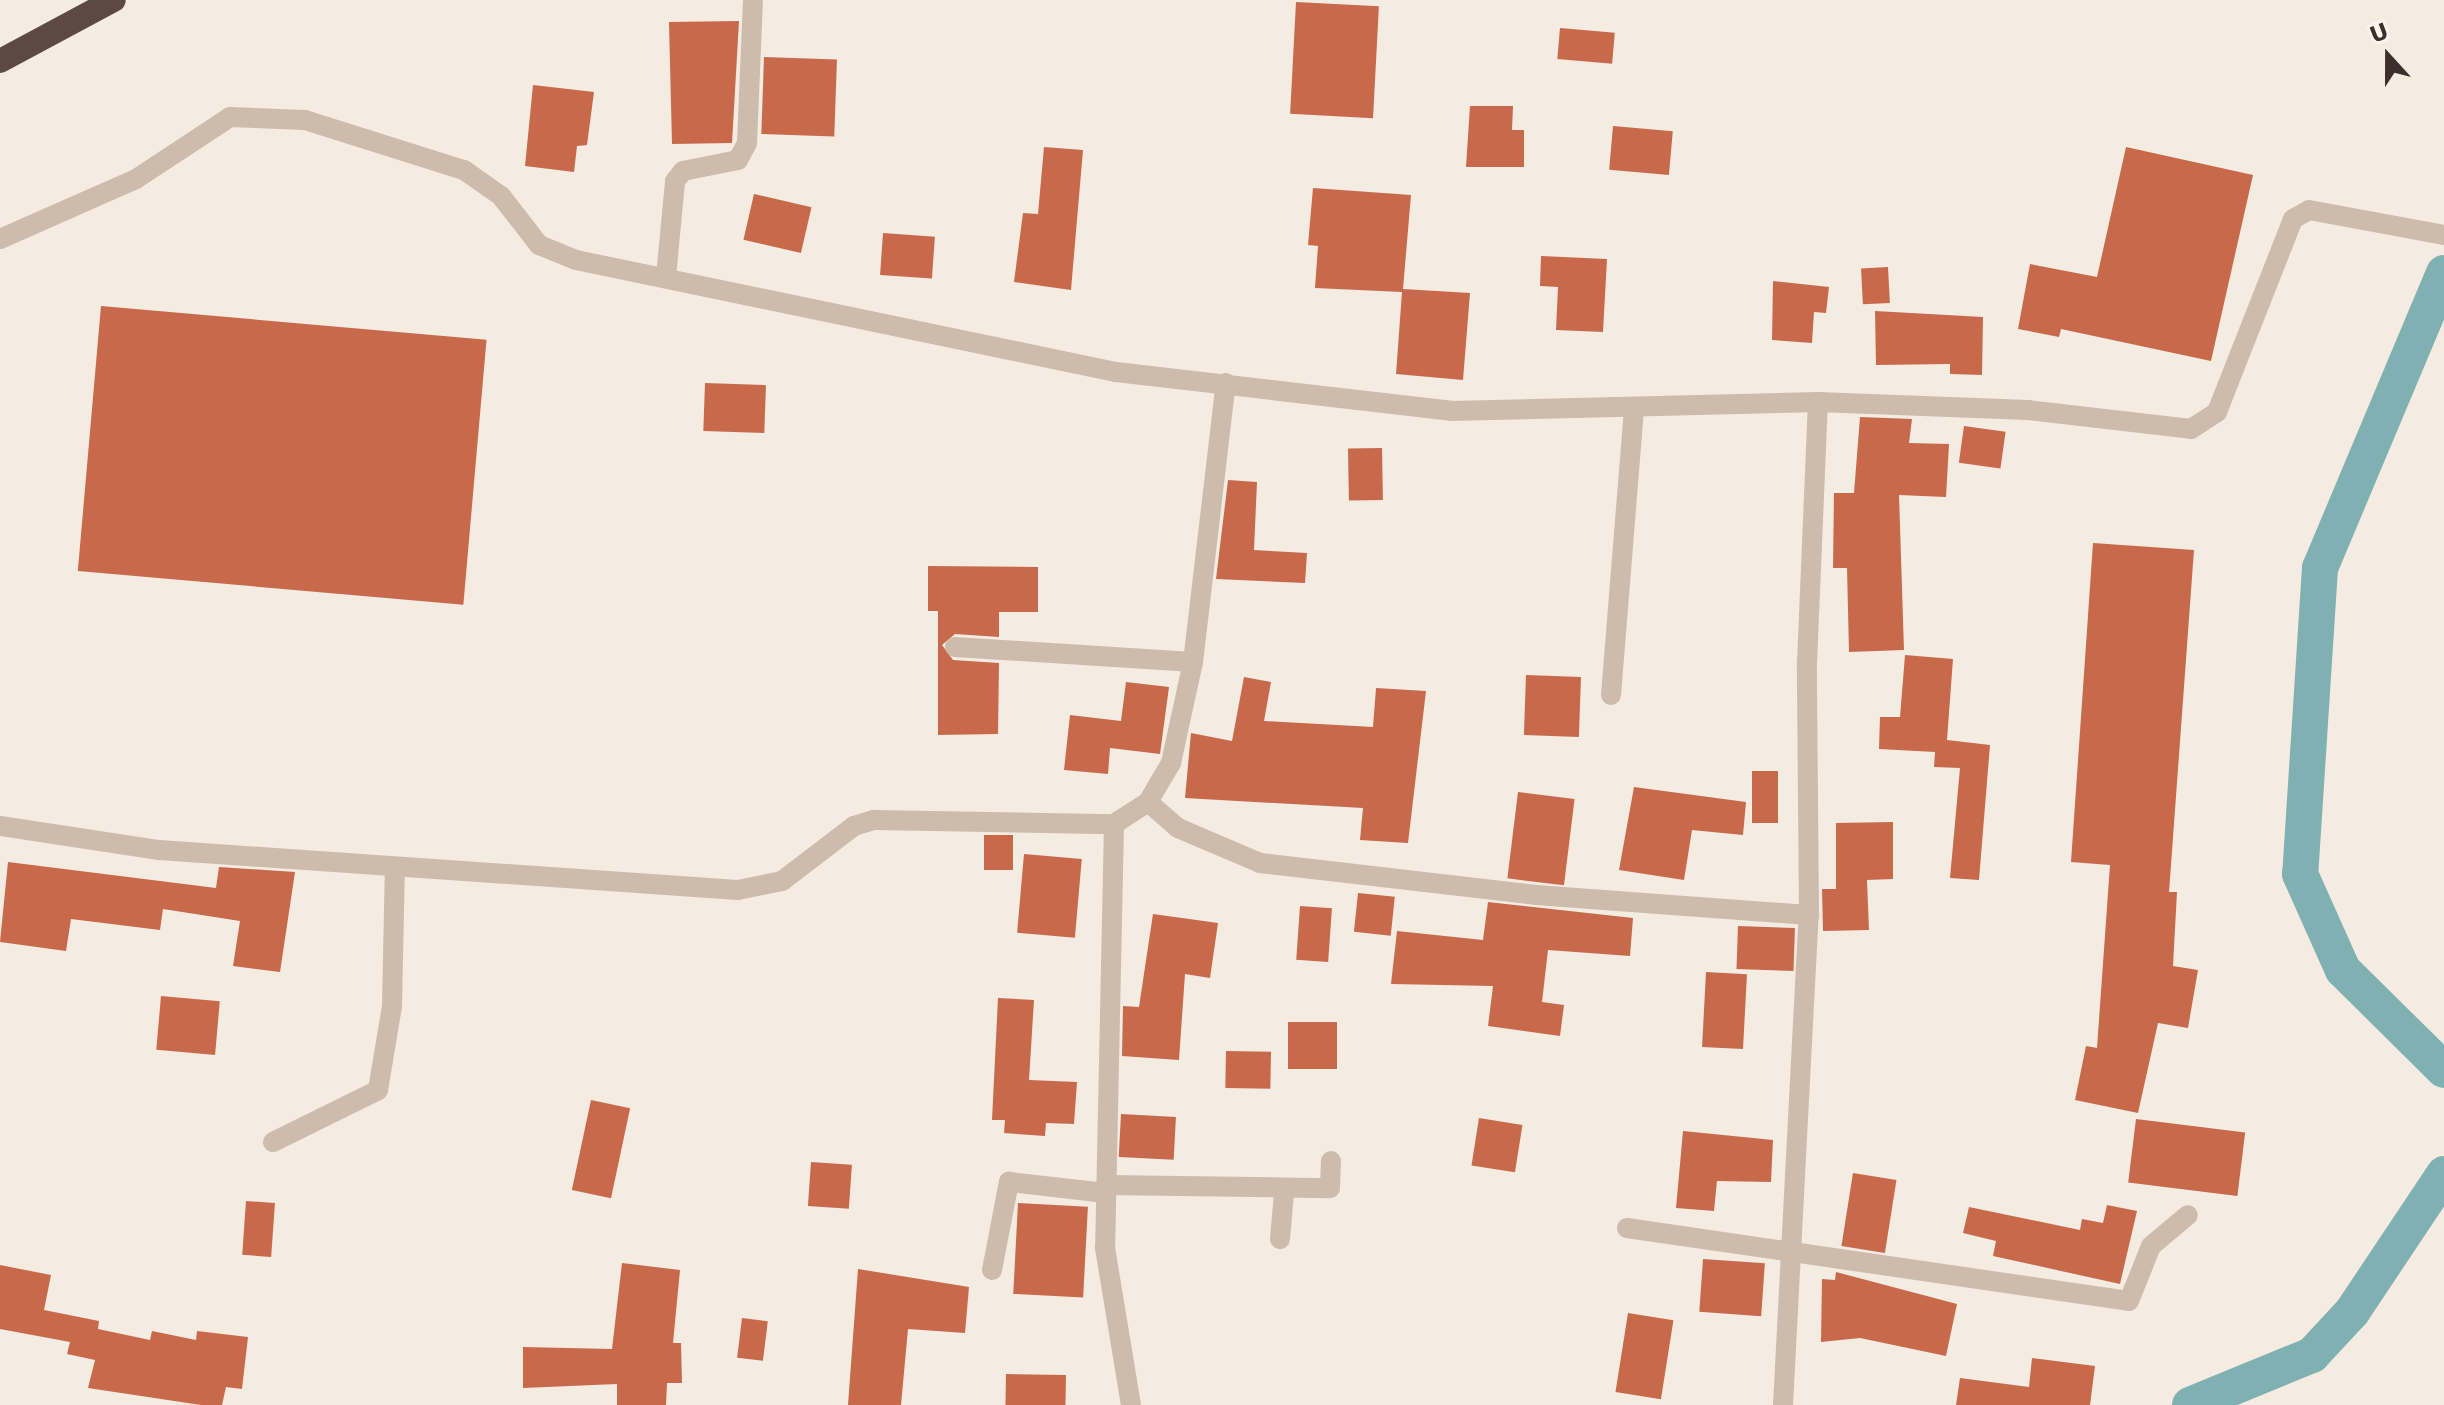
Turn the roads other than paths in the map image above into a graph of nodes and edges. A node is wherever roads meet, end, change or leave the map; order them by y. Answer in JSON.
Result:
{"nodes":[{"id":1,"x":114,"y":0,"type":"edge"},
{"id":2,"x":753,"y":0,"type":"edge"},
{"id":3,"x":0,"y":61,"type":"edge"},
{"id":4,"x":2444,"y":235,"type":"edge"},
{"id":5,"x":0,"y":239,"type":"edge"},
{"id":6,"x":666,"y":277,"type":"junction"},
{"id":7,"x":1226,"y":383,"type":"junction"},
{"id":8,"x":1818,"y":402,"type":"junction"},
{"id":9,"x":1634,"y":411,"type":"junction"},
{"id":10,"x":955,"y":647,"type":"dead end"},
{"id":11,"x":1193,"y":662,"type":"junction"},
{"id":12,"x":1611,"y":695,"type":"dead end"},
{"id":13,"x":1148,"y":802,"type":"junction"},
{"id":14,"x":1114,"y":824,"type":"junction"},
{"id":15,"x":0,"y":826,"type":"edge"},
{"id":16,"x":395,"y":867,"type":"junction"},
{"id":17,"x":1809,"y":915,"type":"junction"},
{"id":18,"x":273,"y":1142,"type":"dead end"},
{"id":19,"x":1331,"y":1161,"type":"dead end"},
{"id":20,"x":1105,"y":1189,"type":"junction"},
{"id":21,"x":1284,"y":1192,"type":"junction"},
{"id":22,"x":2188,"y":1215,"type":"dead end"},
{"id":23,"x":1627,"y":1228,"type":"dead end"},
{"id":24,"x":1280,"y":1239,"type":"dead end"},
{"id":25,"x":1788,"y":1253,"type":"junction"},
{"id":26,"x":992,"y":1270,"type":"dead end"},
{"id":27,"x":1131,"y":1405,"type":"edge"},
{"id":28,"x":1783,"y":1405,"type":"edge"}],
"edges":[{"from":1,"to":3,"type":"highway"},
{"from":2,"to":6,"type":"street"},
{"from":4,"to":8,"type":"street"},
{"from":5,"to":6,"type":"street"},
{"from":6,"to":7,"type":"street"},
{"from":7,"to":9,"type":"street"},
{"from":7,"to":11,"type":"street"},
{"from":8,"to":9,"type":"street"},
{"from":8,"to":17,"type":"street"},
{"from":9,"to":12,"type":"street"},
{"from":10,"to":11,"type":"street"},
{"from":11,"to":13,"type":"street"},
{"from":13,"to":14,"type":"street"},
{"from":13,"to":17,"type":"street"},
{"from":14,"to":16,"type":"street"},
{"from":14,"to":20,"type":"street"},
{"from":15,"to":16,"type":"street"},
{"from":16,"to":18,"type":"street"},
{"from":17,"to":25,"type":"street"},
{"from":19,"to":21,"type":"street"},
{"from":20,"to":21,"type":"street"},
{"from":20,"to":26,"type":"street"},
{"from":20,"to":27,"type":"street"},
{"from":21,"to":24,"type":"street"},
{"from":22,"to":25,"type":"street"},
{"from":23,"to":25,"type":"street"},
{"from":25,"to":28,"type":"street"}]}
